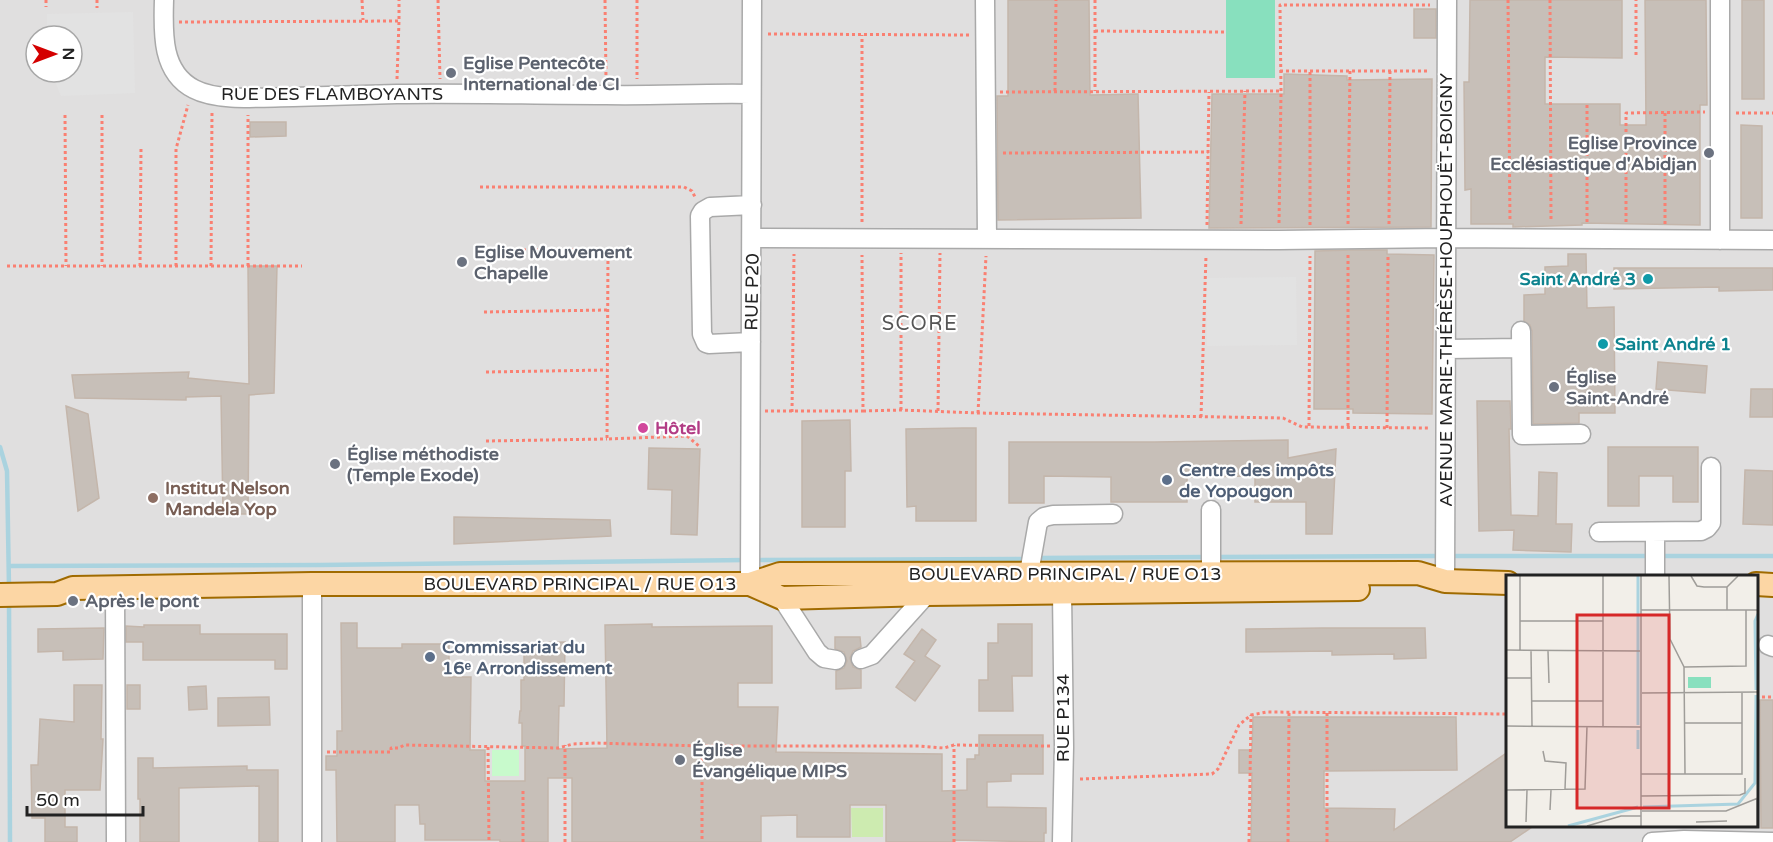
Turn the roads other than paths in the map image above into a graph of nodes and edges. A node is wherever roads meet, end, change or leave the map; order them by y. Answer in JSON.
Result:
{"nodes":[{"id":1,"x":164,"y":0,"type":"edge"},
{"id":2,"x":752,"y":0,"type":"edge"},
{"id":3,"x":985,"y":0,"type":"edge"},
{"id":4,"x":1720,"y":0,"type":"edge"},
{"id":5,"x":1447,"y":3,"type":"edge"},
{"id":6,"x":751,"y":94,"type":"junction"},
{"id":7,"x":752,"y":205,"type":"junction"},
{"id":8,"x":752,"y":238,"type":"junction"},
{"id":9,"x":1446,"y":238,"type":"junction"},
{"id":10,"x":987,"y":239,"type":"junction"},
{"id":11,"x":1720,"y":240,"type":"junction"},
{"id":12,"x":1773,"y":240,"type":"edge"},
{"id":13,"x":751,"y":342,"type":"junction"},
{"id":14,"x":1446,"y":349,"type":"junction"},
{"id":15,"x":1581,"y":434,"type":"dead end"},
{"id":16,"x":1711,"y":466,"type":"dead end"},
{"id":17,"x":1211,"y":510,"type":"dead end"},
{"id":18,"x":1113,"y":514,"type":"dead end"},
{"id":19,"x":1599,"y":532,"type":"dead end"},
{"id":20,"x":1655,"y":532,"type":"junction"},
{"id":21,"x":1029,"y":573,"type":"junction"},
{"id":22,"x":1211,"y":573,"type":"junction"},
{"id":23,"x":1654,"y":575,"type":"edge"},
{"id":24,"x":0,"y":580,"type":"edge"},
{"id":25,"x":1445,"y":581,"type":"junction"},
{"id":26,"x":1506,"y":583,"type":"edge"},
{"id":27,"x":312,"y":584,"type":"junction"},
{"id":28,"x":750,"y":584,"type":"junction"},
{"id":29,"x":1758,"y":584,"type":"edge"},
{"id":30,"x":1773,"y":585,"type":"edge"},
{"id":31,"x":38,"y":587,"type":"junction"},
{"id":32,"x":115,"y":587,"type":"junction"},
{"id":33,"x":1062,"y":593,"type":"junction"},
{"id":34,"x":927,"y":594,"type":"junction"},
{"id":35,"x":0,"y":595,"type":"edge"},
{"id":36,"x":782,"y":598,"type":"junction"},
{"id":37,"x":861,"y":659,"type":"dead end"},
{"id":38,"x":836,"y":660,"type":"dead end"},
{"id":39,"x":116,"y":842,"type":"edge"},
{"id":40,"x":312,"y":842,"type":"edge"},
{"id":41,"x":1062,"y":842,"type":"edge"},
{"id":42,"x":1652,"y":842,"type":"edge"},
{"id":43,"x":1773,"y":842,"type":"edge"}],
"edges":[{"from":1,"to":6,"type":"street","name":"RUE DES FLAMBOYANTS"},
{"from":2,"to":6,"type":"street","name":"RUE P20"},
{"from":3,"to":10,"type":"street"},
{"from":4,"to":11,"type":"street"},
{"from":5,"to":9,"type":"street","name":"AVENUE MARIE-THÉRÈSE-HOUPHOUËT-BOIGNY"},
{"from":6,"to":7,"type":"street","name":"RUE P20"},
{"from":7,"to":8,"type":"street","name":"RUE P20"},
{"from":7,"to":13,"type":"street"},
{"from":8,"to":10,"type":"street"},
{"from":8,"to":13,"type":"street","name":"RUE P20"},
{"from":9,"to":10,"type":"street"},
{"from":9,"to":11,"type":"street"},
{"from":9,"to":14,"type":"street","name":"AVENUE MARIE-THÉRÈSE-HOUPHOUËT-BOIGNY"},
{"from":11,"to":12,"type":"street"},
{"from":13,"to":28,"type":"street","name":"RUE P20"},
{"from":14,"to":15,"type":"street"},
{"from":14,"to":25,"type":"street","name":"AVENUE MARIE-THÉRÈSE-HOUPHOUËT-BOIGNY"},
{"from":16,"to":20,"type":"street"},
{"from":17,"to":22,"type":"street"},
{"from":18,"to":21,"type":"street"},
{"from":19,"to":20,"type":"street"},
{"from":20,"to":23,"type":"street"},
{"from":21,"to":22,"type":"main road","name":"BOULEVARD PRINCIPAL / RUE O13"},
{"from":21,"to":28,"type":"main road","name":"BOULEVARD PRINCIPAL / RUE O13"},
{"from":22,"to":25,"type":"main road","name":"BOULEVARD PRINCIPAL / RUE O13"},
{"from":24,"to":31,"type":"main road","name":"BOULEVARD PRINCIPAL / RUE O13"},
{"from":25,"to":26,"type":"main road","name":"BOULEVARD PRINCIPAL / RUE O13"},
{"from":25,"to":33,"type":"main road","name":"BOULEVARD PRINCIPAL / RUE O13"},
{"from":27,"to":28,"type":"main road","name":"BOULEVARD PRINCIPAL / RUE O13"},
{"from":27,"to":32,"type":"main road","name":"BOULEVARD PRINCIPAL / RUE O13"},
{"from":27,"to":40,"type":"street"},
{"from":28,"to":36,"type":"main road"},
{"from":29,"to":30,"type":"main road"},
{"from":31,"to":32,"type":"main road","name":"BOULEVARD PRINCIPAL / RUE O13"},
{"from":31,"to":35,"type":"main road","name":"BOULEVARD PRINCIPAL / RUE O13"},
{"from":32,"to":39,"type":"street"},
{"from":33,"to":34,"type":"main road","name":"BOULEVARD PRINCIPAL / RUE O13"},
{"from":33,"to":41,"type":"street","name":"RUE P134"},
{"from":34,"to":36,"type":"main road","name":"BOULEVARD PRINCIPAL / RUE O13"},
{"from":34,"to":37,"type":"street"},
{"from":36,"to":38,"type":"street"},
{"from":42,"to":43,"type":"street"}]}
